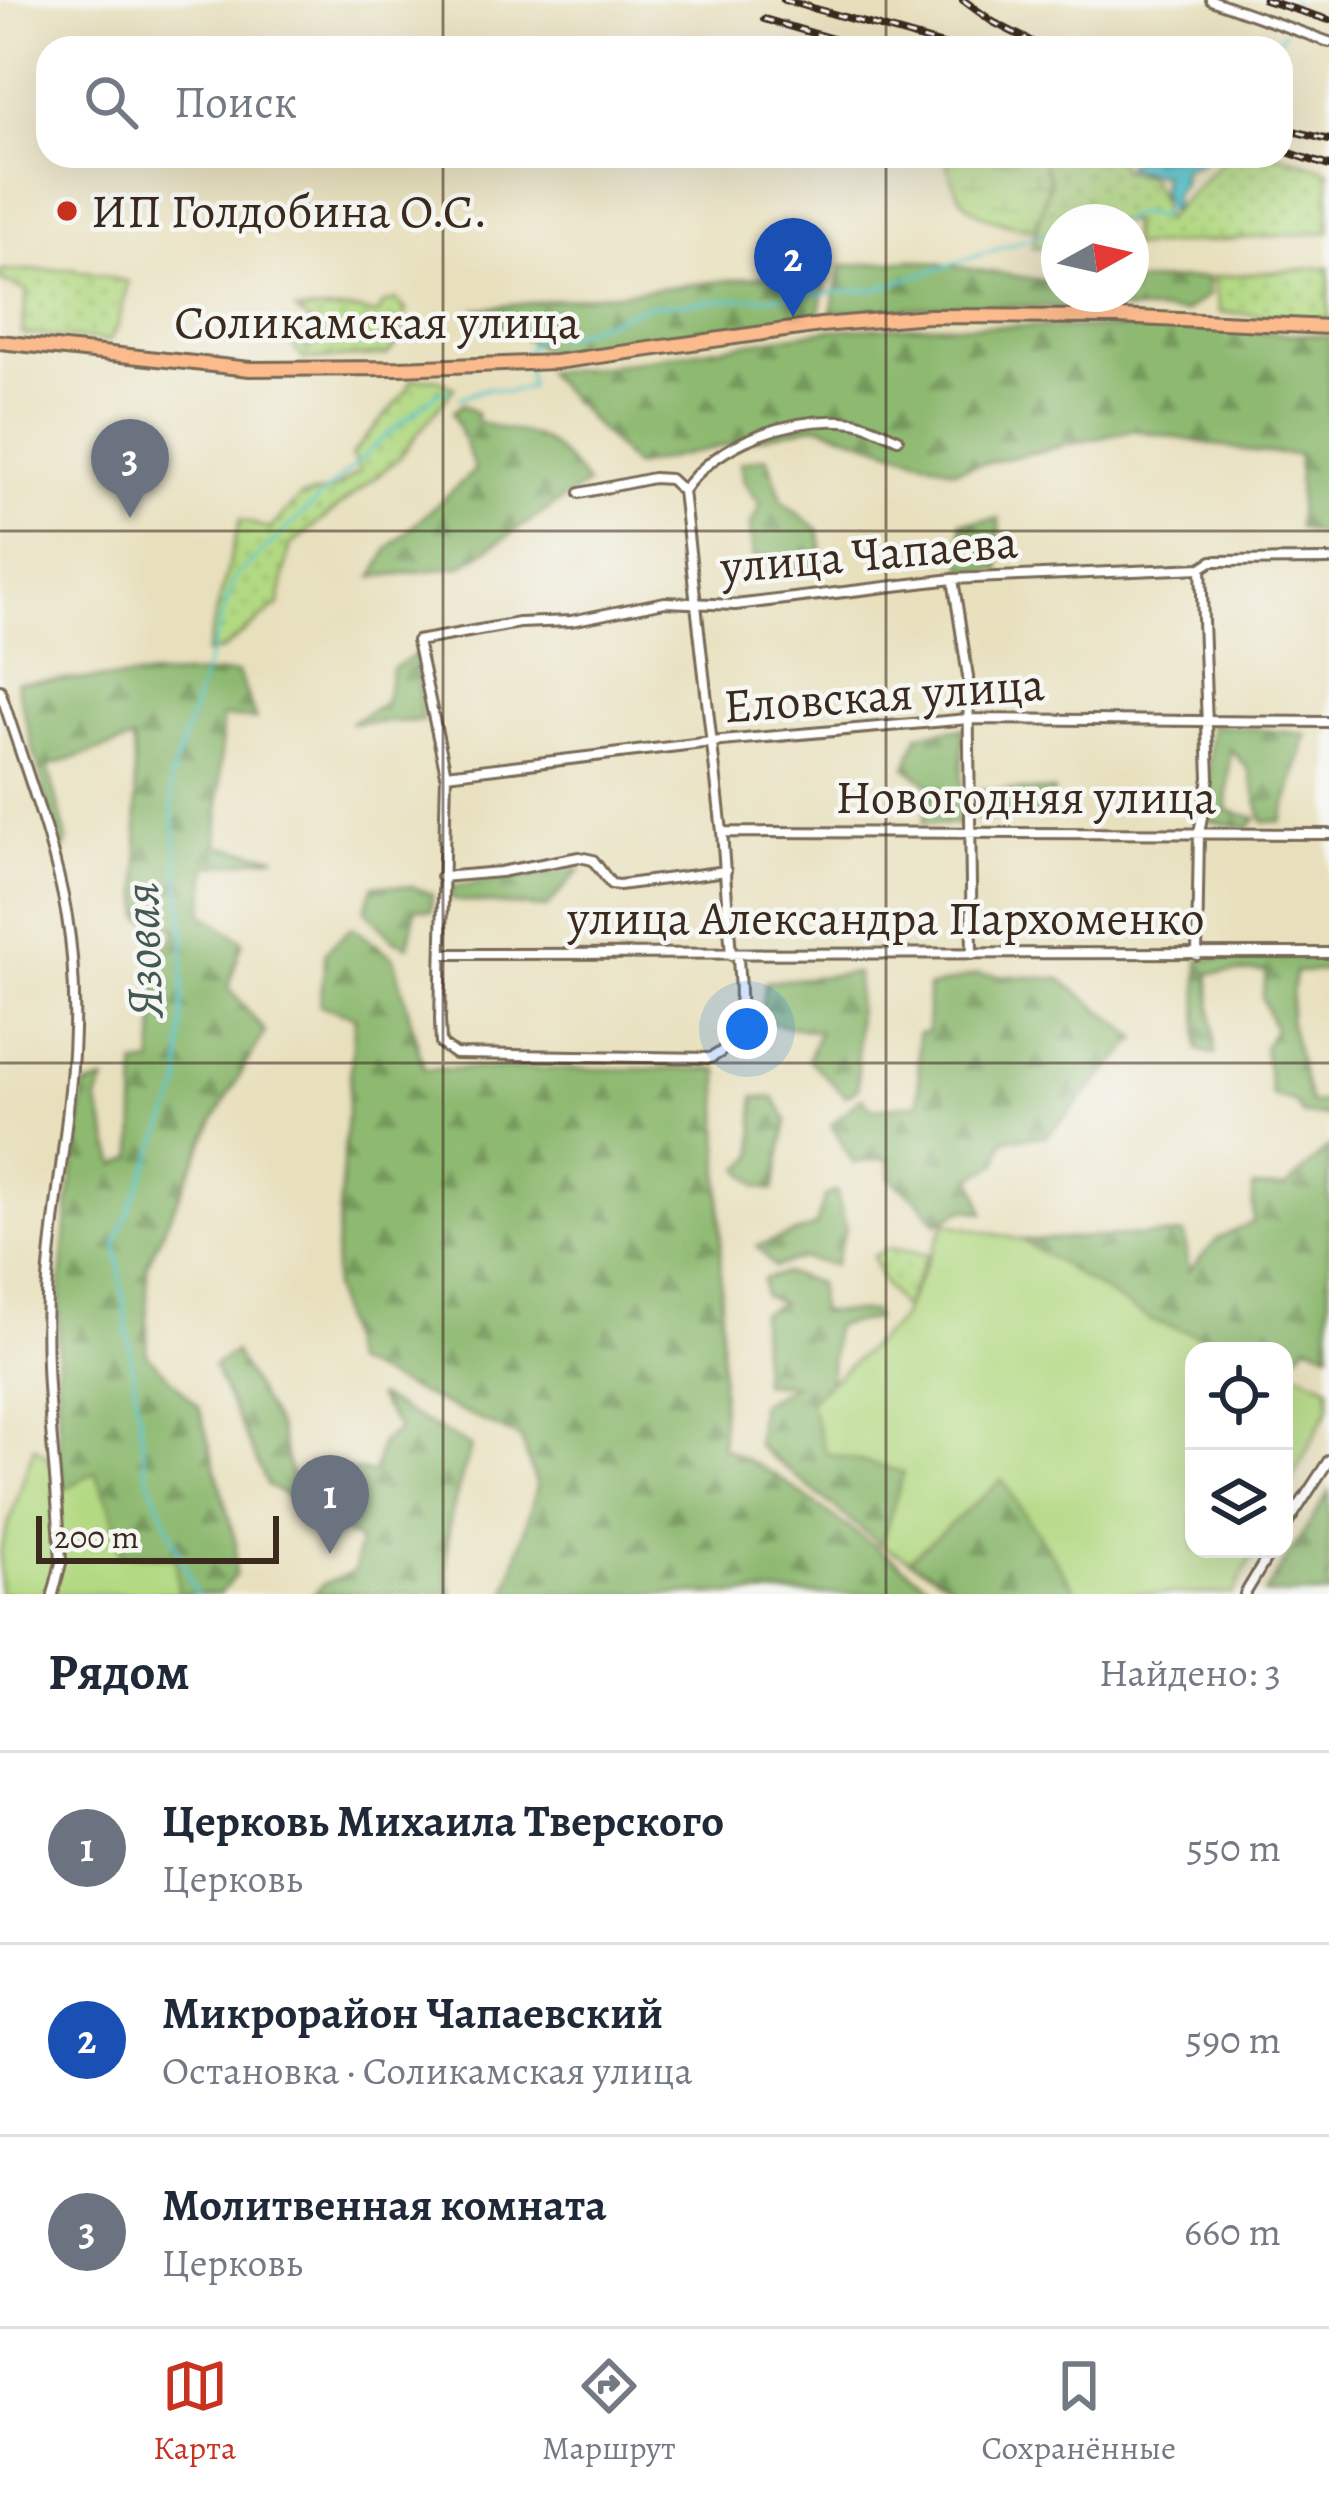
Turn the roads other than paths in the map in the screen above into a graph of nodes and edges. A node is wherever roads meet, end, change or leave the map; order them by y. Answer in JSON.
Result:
{"nodes":[{"id":1,"x":1210,"y":0,"type":"edge"},
{"id":2,"x":1238,"y":0,"type":"edge"},
{"id":3,"x":1249,"y":11,"type":"junction"},
{"id":4,"x":1329,"y":41,"type":"edge"},
{"id":5,"x":1329,"y":327,"type":"edge"},
{"id":6,"x":0,"y":342,"type":"edge"},
{"id":7,"x":898,"y":439,"type":"dead end"},
{"id":8,"x":683,"y":491,"type":"junction"},
{"id":9,"x":580,"y":493,"type":"dead end"},
{"id":10,"x":1329,"y":560,"type":"edge"},
{"id":11,"x":1201,"y":568,"type":"junction"},
{"id":12,"x":952,"y":579,"type":"junction"},
{"id":13,"x":694,"y":604,"type":"junction"},
{"id":14,"x":0,"y":689,"type":"edge"},
{"id":15,"x":968,"y":719,"type":"junction"},
{"id":16,"x":1207,"y":719,"type":"junction"},
{"id":17,"x":1329,"y":722,"type":"edge"},
{"id":18,"x":711,"y":742,"type":"junction"},
{"id":19,"x":446,"y":774,"type":"junction"},
{"id":20,"x":722,"y":832,"type":"junction"},
{"id":21,"x":970,"y":833,"type":"junction"},
{"id":22,"x":1199,"y":833,"type":"junction"},
{"id":23,"x":1329,"y":834,"type":"edge"},
{"id":24,"x":726,"y":871,"type":"junction"},
{"id":25,"x":441,"y":878,"type":"junction"},
{"id":26,"x":1329,"y":953,"type":"edge"},
{"id":27,"x":443,"y":954,"type":"junction"},
{"id":28,"x":972,"y":954,"type":"junction"},
{"id":29,"x":734,"y":955,"type":"junction"},
{"id":30,"x":1197,"y":955,"type":"junction"},
{"id":31,"x":1329,"y":1460,"type":"edge"},
{"id":32,"x":1293,"y":1515,"type":"edge"},
{"id":33,"x":1266,"y":1558,"type":"edge"},
{"id":34,"x":53,"y":1594,"type":"edge"},
{"id":35,"x":1245,"y":1594,"type":"edge"}],
"edges":[{"from":1,"to":3,"type":"street"},
{"from":2,"to":3,"type":"street"},
{"from":3,"to":4,"type":"street"},
{"from":5,"to":6,"type":"main road","name":"Соликамская улица"},
{"from":7,"to":8,"type":"street"},
{"from":8,"to":9,"type":"street"},
{"from":8,"to":13,"type":"street"},
{"from":10,"to":11,"type":"street","name":"улица Чапаева"},
{"from":11,"to":12,"type":"street","name":"улица Чапаева"},
{"from":11,"to":16,"type":"street"},
{"from":12,"to":13,"type":"street","name":"улица Чапаева"},
{"from":12,"to":15,"type":"street"},
{"from":13,"to":18,"type":"street"},
{"from":13,"to":19,"type":"street","name":"улица Чапаева"},
{"from":14,"to":34,"type":"street"},
{"from":15,"to":16,"type":"street","name":"Еловская улица"},
{"from":15,"to":18,"type":"street","name":"Еловская улица"},
{"from":15,"to":21,"type":"street"},
{"from":16,"to":17,"type":"street","name":"Еловская улица"},
{"from":16,"to":22,"type":"street"},
{"from":18,"to":19,"type":"street","name":"Еловская улица"},
{"from":18,"to":20,"type":"street"},
{"from":19,"to":25,"type":"street"},
{"from":20,"to":21,"type":"street","name":"Новогодняя улица"},
{"from":20,"to":24,"type":"street"},
{"from":21,"to":22,"type":"street","name":"Новогодняя улица"},
{"from":21,"to":28,"type":"street"},
{"from":22,"to":23,"type":"street","name":"Новогодняя улица"},
{"from":22,"to":30,"type":"street"},
{"from":24,"to":25,"type":"street"},
{"from":24,"to":29,"type":"street"},
{"from":25,"to":27,"type":"street"},
{"from":26,"to":30,"type":"street","name":"улица Александра Пархоменко"},
{"from":27,"to":29,"type":"street","name":"улица Александра Пархоменко"},
{"from":27,"to":29,"type":"street"},
{"from":28,"to":29,"type":"street","name":"улица Александра Пархоменко"},
{"from":28,"to":30,"type":"street","name":"улица Александра Пархоменко"},
{"from":31,"to":32,"type":"street"},
{"from":33,"to":35,"type":"street"}]}
